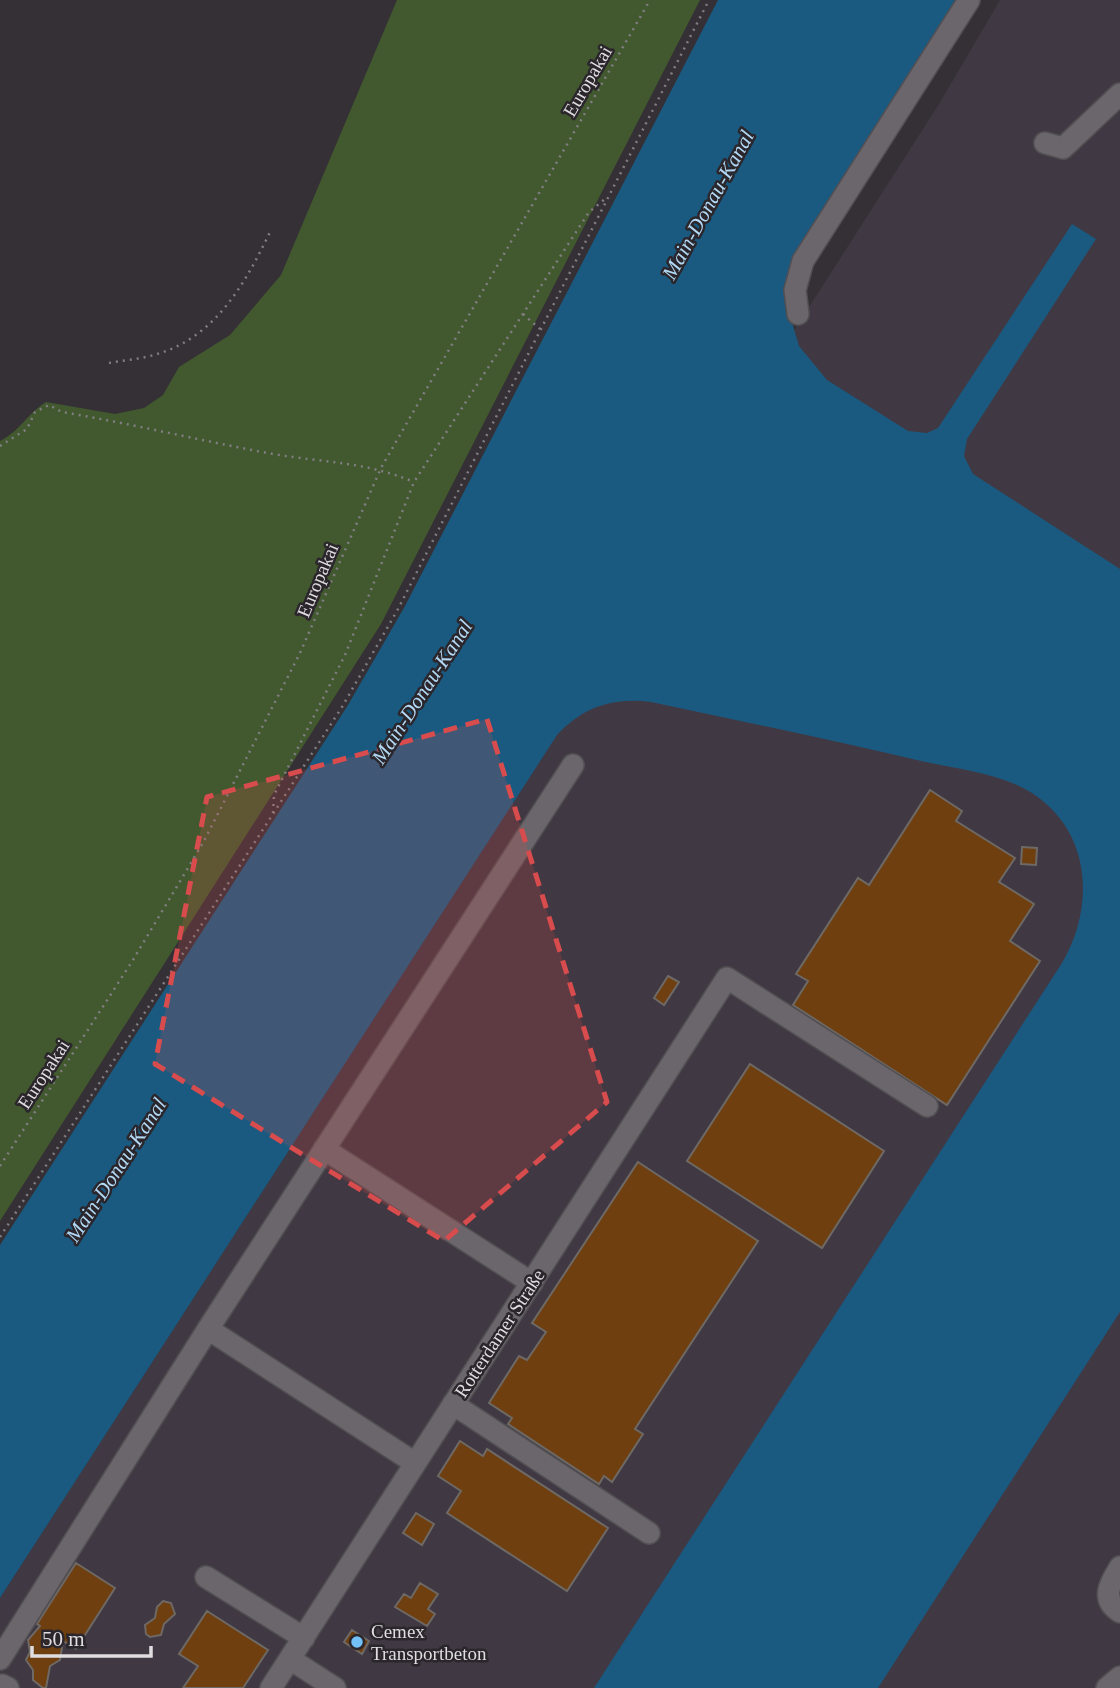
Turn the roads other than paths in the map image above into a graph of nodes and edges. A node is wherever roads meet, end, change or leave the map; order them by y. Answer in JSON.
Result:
{"nodes":[{"id":1,"x":969,"y":0,"type":"edge"},
{"id":2,"x":1120,"y":94,"type":"edge"},
{"id":3,"x":1045,"y":143,"type":"dead end"},
{"id":4,"x":797,"y":314,"type":"dead end"},
{"id":5,"x":573,"y":765,"type":"dead end"},
{"id":6,"x":927,"y":1106,"type":"dead end"},
{"id":7,"x":324,"y":1149,"type":"junction"},
{"id":8,"x":532,"y":1283,"type":"junction"},
{"id":9,"x":208,"y":1329,"type":"junction"},
{"id":10,"x":453,"y":1404,"type":"junction"},
{"id":11,"x":415,"y":1463,"type":"junction"},
{"id":12,"x":649,"y":1533,"type":"dead end"},
{"id":13,"x":1120,"y":1567,"type":"edge"},
{"id":14,"x":206,"y":1577,"type":"dead end"},
{"id":15,"x":1120,"y":1612,"type":"edge"},
{"id":16,"x":304,"y":1638,"type":"junction"},
{"id":17,"x":0,"y":1659,"type":"edge"},
{"id":18,"x":290,"y":1659,"type":"junction"},
{"id":19,"x":1120,"y":1677,"type":"edge"},
{"id":20,"x":271,"y":1688,"type":"edge"},
{"id":21,"x":335,"y":1688,"type":"edge"},
{"id":22,"x":1107,"y":1688,"type":"edge"}],
"edges":[{"from":1,"to":4,"type":"street"},
{"from":2,"to":3,"type":"street"},
{"from":5,"to":7,"type":"street"},
{"from":6,"to":8,"type":"street","name":"Rotterdamer Straße"},
{"from":7,"to":8,"type":"street"},
{"from":7,"to":9,"type":"street"},
{"from":8,"to":10,"type":"street","name":"Rotterdamer Straße"},
{"from":9,"to":11,"type":"street"},
{"from":9,"to":17,"type":"street"},
{"from":10,"to":11,"type":"street","name":"Rotterdamer Straße"},
{"from":10,"to":12,"type":"street"},
{"from":11,"to":16,"type":"street","name":"Rotterdamer Straße"},
{"from":13,"to":15,"type":"street"},
{"from":14,"to":16,"type":"street"},
{"from":16,"to":18,"type":"street","name":"Rotterdamer Straße"},
{"from":18,"to":20,"type":"street","name":"Rotterdamer Straße"},
{"from":18,"to":21,"type":"street"},
{"from":19,"to":22,"type":"street"}]}
